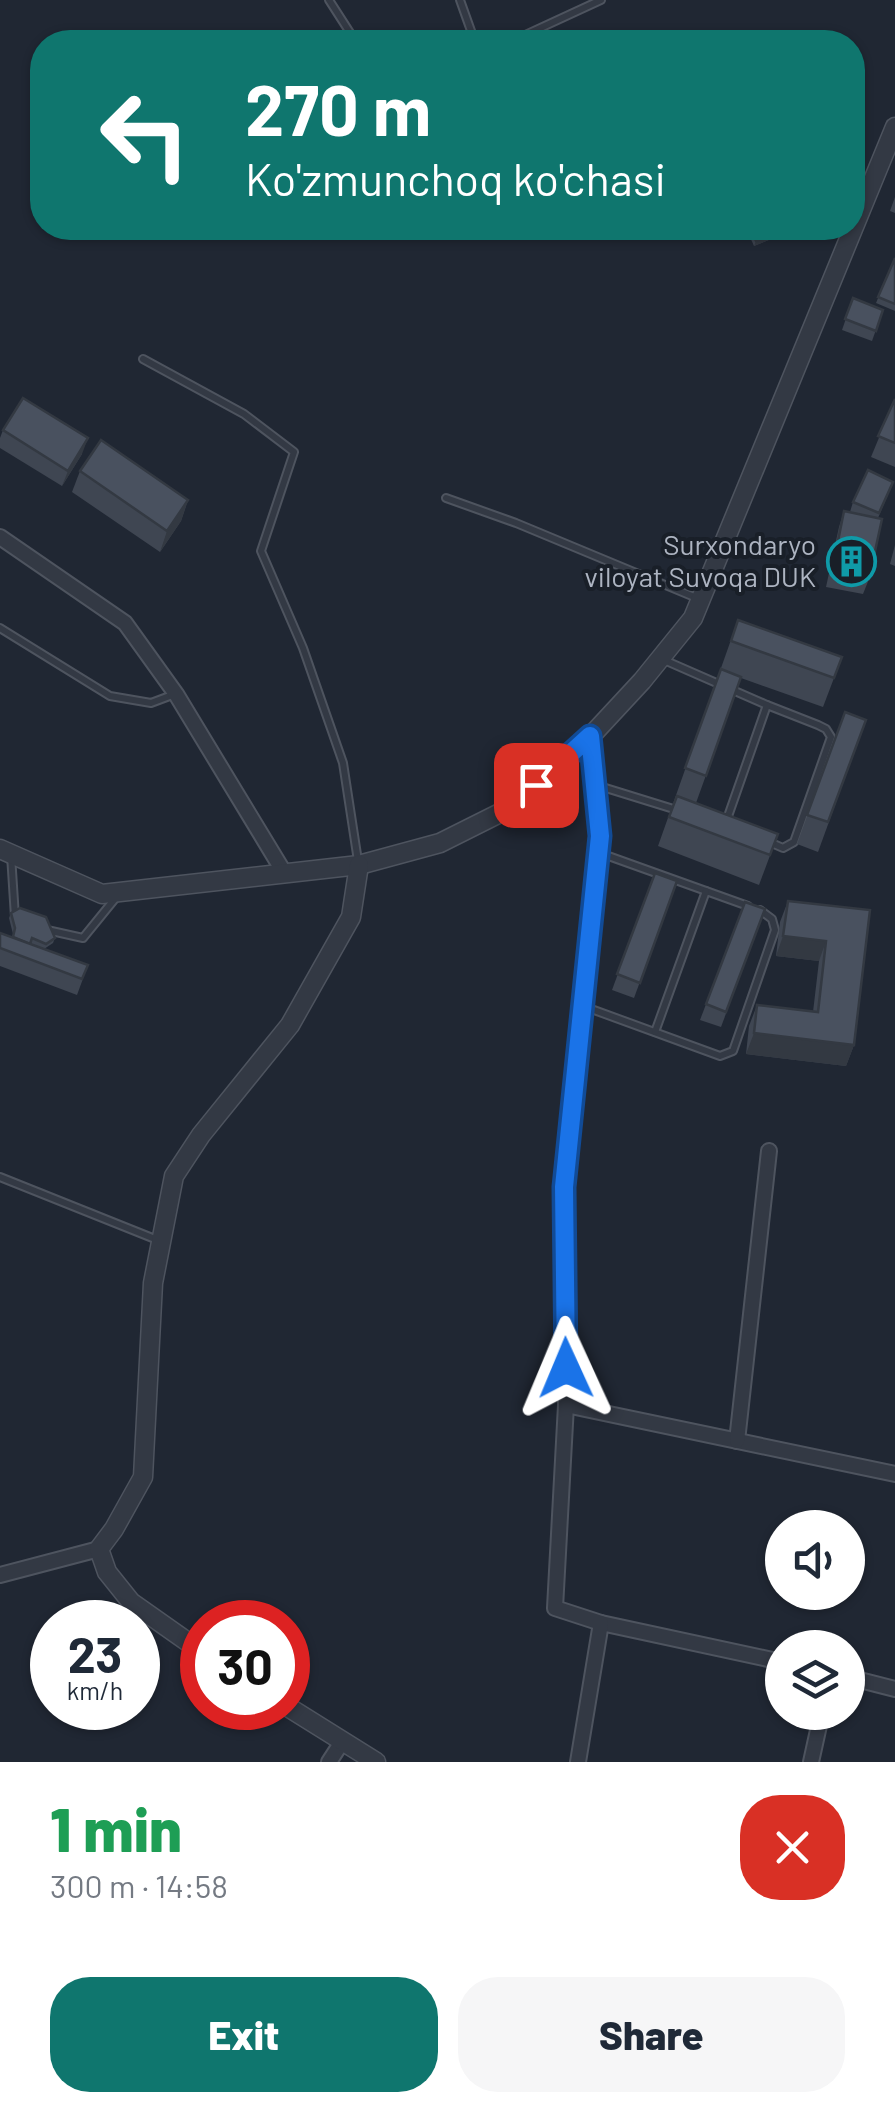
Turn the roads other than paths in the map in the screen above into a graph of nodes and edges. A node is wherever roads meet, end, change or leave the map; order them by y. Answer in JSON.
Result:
{"nodes":[{"id":1,"x":330,"y":0,"type":"edge"},
{"id":2,"x":460,"y":0,"type":"edge"},
{"id":3,"x":600,"y":0,"type":"edge"},
{"id":4,"x":349,"y":30,"type":"edge"},
{"id":5,"x":471,"y":30,"type":"edge"},
{"id":6,"x":536,"y":30,"type":"edge"},
{"id":7,"x":895,"y":127,"type":"edge"},
{"id":8,"x":865,"y":200,"type":"edge"},
{"id":9,"x":848,"y":240,"type":"edge"},
{"id":10,"x":144,"y":359,"type":"dead end"},
{"id":11,"x":446,"y":498,"type":"dead end"},
{"id":12,"x":0,"y":537,"type":"edge"},
{"id":13,"x":700,"y":600,"type":"junction"},
{"id":14,"x":0,"y":628,"type":"edge"},
{"id":15,"x":660,"y":658,"type":"junction"},
{"id":16,"x":176,"y":694,"type":"junction"},
{"id":17,"x":768,"y":706,"type":"junction"},
{"id":18,"x":590,"y":736,"type":"junction"},
{"id":19,"x":595,"y":784,"type":"junction"},
{"id":20,"x":688,"y":813,"type":"edge"},
{"id":21,"x":740,"y":830,"type":"edge"},
{"id":22,"x":754,"y":836,"type":"edge"},
{"id":23,"x":5,"y":852,"type":"edge"},
{"id":24,"x":598,"y":852,"type":"junction"},
{"id":25,"x":359,"y":866,"type":"junction"},
{"id":26,"x":285,"y":874,"type":"junction"},
{"id":27,"x":706,"y":890,"type":"junction"},
{"id":28,"x":121,"y":892,"type":"junction"},
{"id":29,"x":15,"y":922,"type":"edge"},
{"id":30,"x":30,"y":926,"type":"edge"},
{"id":31,"x":584,"y":1006,"type":"junction"},
{"id":32,"x":655,"y":1032,"type":"junction"},
{"id":33,"x":769,"y":1151,"type":"dead end"},
{"id":34,"x":0,"y":1177,"type":"edge"},
{"id":35,"x":161,"y":1241,"type":"junction"},
{"id":36,"x":566,"y":1405,"type":"junction"},
{"id":37,"x":736,"y":1441,"type":"junction"},
{"id":38,"x":895,"y":1474,"type":"edge"},
{"id":39,"x":99,"y":1549,"type":"junction"},
{"id":40,"x":0,"y":1575,"type":"edge"},
{"id":41,"x":601,"y":1623,"type":"junction"},
{"id":42,"x":180,"y":1637,"type":"edge"},
{"id":43,"x":765,"y":1658,"type":"edge"},
{"id":44,"x":865,"y":1681,"type":"edge"},
{"id":45,"x":895,"y":1689,"type":"edge"},
{"id":46,"x":310,"y":1721,"type":"edge"},
{"id":47,"x":818,"y":1730,"type":"edge"},
{"id":48,"x":342,"y":1742,"type":"junction"},
{"id":49,"x":329,"y":1762,"type":"edge"},
{"id":50,"x":376,"y":1762,"type":"edge"},
{"id":51,"x":578,"y":1762,"type":"edge"},
{"id":52,"x":811,"y":1762,"type":"edge"}],
"edges":[{"from":1,"to":4,"type":"lane"},
{"from":2,"to":5,"type":"lane"},
{"from":3,"to":6,"type":"lane"},
{"from":7,"to":8,"type":"street"},
{"from":9,"to":13,"type":"street"},
{"from":10,"to":25,"type":"lane"},
{"from":11,"to":13,"type":"lane"},
{"from":12,"to":16,"type":"street"},
{"from":13,"to":15,"type":"street"},
{"from":14,"to":16,"type":"lane"},
{"from":15,"to":17,"type":"lane"},
{"from":15,"to":18,"type":"street"},
{"from":16,"to":26,"type":"street"},
{"from":17,"to":21,"type":"lane"},
{"from":17,"to":22,"type":"lane"},
{"from":18,"to":19,"type":"street"},
{"from":18,"to":25,"type":"street"},
{"from":19,"to":20,"type":"lane"},
{"from":19,"to":24,"type":"street"},
{"from":23,"to":28,"type":"street"},
{"from":23,"to":29,"type":"lane"},
{"from":24,"to":27,"type":"lane"},
{"from":24,"to":31,"type":"street"},
{"from":25,"to":26,"type":"street"},
{"from":25,"to":35,"type":"street"},
{"from":26,"to":28,"type":"street"},
{"from":27,"to":32,"type":"lane"},
{"from":27,"to":32,"type":"lane"},
{"from":28,"to":30,"type":"lane"},
{"from":31,"to":32,"type":"lane"},
{"from":31,"to":36,"type":"street"},
{"from":33,"to":37,"type":"street"},
{"from":34,"to":35,"type":"lane"},
{"from":35,"to":39,"type":"street"},
{"from":36,"to":37,"type":"street"},
{"from":36,"to":41,"type":"street"},
{"from":37,"to":38,"type":"street"},
{"from":39,"to":40,"type":"street"},
{"from":39,"to":42,"type":"street"},
{"from":41,"to":43,"type":"street"},
{"from":41,"to":51,"type":"street"},
{"from":44,"to":45,"type":"street"},
{"from":46,"to":48,"type":"street"},
{"from":47,"to":52,"type":"street"},
{"from":48,"to":49,"type":"street"},
{"from":48,"to":50,"type":"street"}]}
